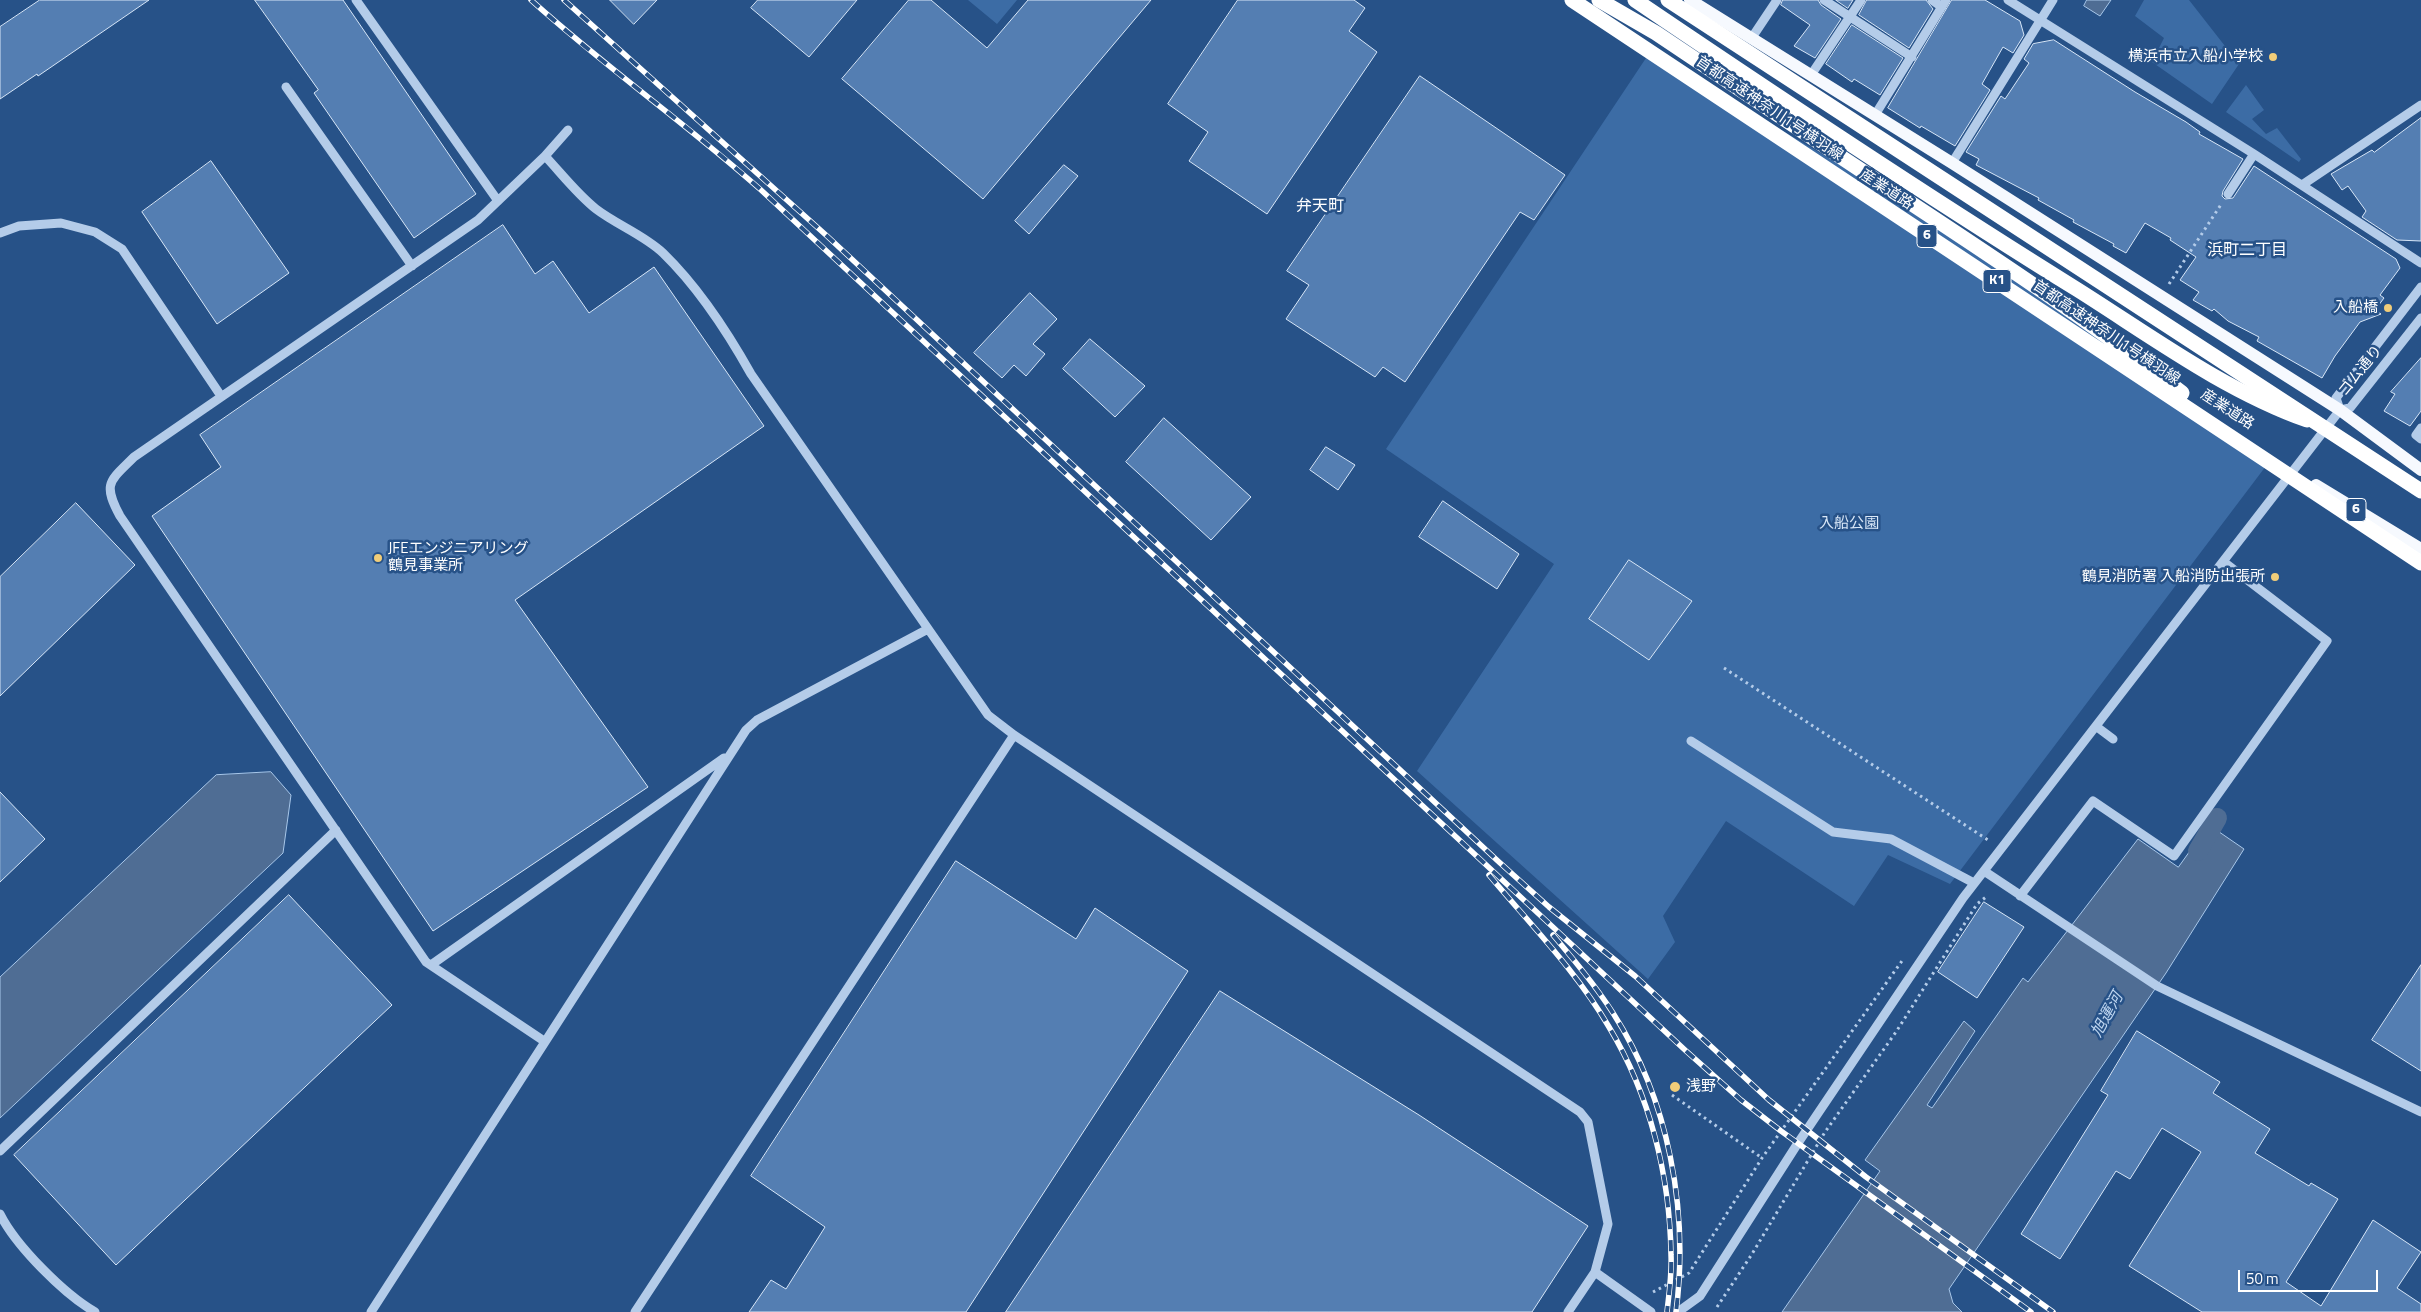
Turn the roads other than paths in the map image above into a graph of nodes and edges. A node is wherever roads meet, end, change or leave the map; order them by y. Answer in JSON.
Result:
{"nodes":[{"id":1,"x":356,"y":0,"type":"edge"},
{"id":2,"x":1564,"y":0,"type":"edge"},
{"id":3,"x":1572,"y":0,"type":"edge"},
{"id":4,"x":1600,"y":0,"type":"edge"},
{"id":5,"x":1635,"y":0,"type":"edge"},
{"id":6,"x":1668,"y":0,"type":"edge"},
{"id":7,"x":1690,"y":0,"type":"edge"},
{"id":8,"x":1777,"y":0,"type":"edge"},
{"id":9,"x":1824,"y":0,"type":"edge"},
{"id":10,"x":1861,"y":0,"type":"edge"},
{"id":11,"x":1932,"y":0,"type":"edge"},
{"id":12,"x":2008,"y":0,"type":"edge"},
{"id":13,"x":2053,"y":0,"type":"edge"},
{"id":14,"x":1944,"y":4,"type":"edge"},
{"id":15,"x":1850,"y":17,"type":"junction"},
{"id":16,"x":2040,"y":21,"type":"junction"},
{"id":17,"x":1751,"y":39,"type":"junction"},
{"id":18,"x":1912,"y":57,"type":"junction"},
{"id":19,"x":1811,"y":75,"type":"junction"},
{"id":20,"x":286,"y":87,"type":"dead end"},
{"id":21,"x":2421,"y":105,"type":"edge"},
{"id":22,"x":1875,"y":115,"type":"junction"},
{"id":23,"x":568,"y":130,"type":"dead end"},
{"id":24,"x":1839,"y":147,"type":"junction"},
{"id":25,"x":2254,"y":154,"type":"junction"},
{"id":26,"x":545,"y":156,"type":"junction"},
{"id":27,"x":1952,"y":163,"type":"junction"},
{"id":28,"x":2302,"y":185,"type":"junction"},
{"id":29,"x":2228,"y":194,"type":"road end"},
{"id":30,"x":498,"y":201,"type":"junction"},
{"id":31,"x":0,"y":233,"type":"edge"},
{"id":32,"x":2421,"y":264,"type":"edge"},
{"id":33,"x":412,"y":266,"type":"junction"},
{"id":34,"x":2421,"y":286,"type":"edge"},
{"id":35,"x":2421,"y":318,"type":"edge"},
{"id":36,"x":220,"y":396,"type":"junction"},
{"id":37,"x":2340,"y":410,"type":"junction"},
{"id":38,"x":2322,"y":425,"type":"junction"},
{"id":39,"x":2421,"y":428,"type":"edge"},
{"id":40,"x":2421,"y":439,"type":"edge"},
{"id":41,"x":2269,"y":462,"type":"junction"},
{"id":42,"x":2292,"y":470,"type":"junction"},
{"id":43,"x":2421,"y":470,"type":"edge"},
{"id":44,"x":2421,"y":491,"type":"edge"},
{"id":45,"x":2421,"y":549,"type":"edge"},
{"id":46,"x":2224,"y":562,"type":"junction"},
{"id":47,"x":2421,"y":562,"type":"edge"},
{"id":48,"x":928,"y":629,"type":"junction"},
{"id":49,"x":2097,"y":727,"type":"junction"},
{"id":50,"x":1014,"y":735,"type":"junction"},
{"id":51,"x":2113,"y":739,"type":"dead end"},
{"id":52,"x":1691,"y":742,"type":"dead end"},
{"id":53,"x":729,"y":755,"type":"junction"},
{"id":54,"x":336,"y":830,"type":"junction"},
{"id":55,"x":1984,"y":871,"type":"junction"},
{"id":56,"x":1974,"y":883,"type":"junction"},
{"id":57,"x":2020,"y":896,"type":"junction"},
{"id":58,"x":431,"y":965,"type":"junction"},
{"id":59,"x":544,"y":1041,"type":"junction"},
{"id":60,"x":2421,"y":1112,"type":"edge"},
{"id":61,"x":0,"y":1151,"type":"edge"},
{"id":62,"x":0,"y":1214,"type":"edge"},
{"id":63,"x":1595,"y":1272,"type":"junction"},
{"id":64,"x":95,"y":1312,"type":"edge"},
{"id":65,"x":371,"y":1312,"type":"edge"},
{"id":66,"x":635,"y":1312,"type":"edge"},
{"id":67,"x":1568,"y":1312,"type":"edge"},
{"id":68,"x":1651,"y":1312,"type":"edge"},
{"id":69,"x":1678,"y":1312,"type":"edge"}],
"edges":[{"from":1,"to":30,"type":"street"},
{"from":2,"to":42,"type":"main road","name":"産業道路","number":"6"},
{"from":3,"to":41,"type":"highway","name":"首都高速神奈川1号横羽線","number":"K1","bridge":true},
{"from":4,"to":24,"type":"highway"},
{"from":5,"to":24,"type":"highway"},
{"from":6,"to":38,"type":"highway","bridge":true},
{"from":7,"to":17,"type":"main road"},
{"from":8,"to":17,"type":"street"},
{"from":9,"to":15,"type":"street"},
{"from":10,"to":15,"type":"street"},
{"from":11,"to":14,"type":"street"},
{"from":12,"to":16,"type":"street"},
{"from":13,"to":16,"type":"street"},
{"from":14,"to":18,"type":"street"},
{"from":15,"to":18,"type":"street"},
{"from":15,"to":19,"type":"street"},
{"from":16,"to":25,"type":"street"},
{"from":16,"to":27,"type":"street"},
{"from":17,"to":19,"type":"main road"},
{"from":18,"to":22,"type":"street"},
{"from":19,"to":22,"type":"main road"},
{"from":20,"to":33,"type":"street"},
{"from":21,"to":28,"type":"street"},
{"from":22,"to":27,"type":"main road"},
{"from":23,"to":26,"type":"street"},
{"from":24,"to":38,"type":"highway","bridge":true},
{"from":24,"to":41,"type":"highway","bridge":true},
{"from":25,"to":28,"type":"street"},
{"from":25,"to":29,"type":"street"},
{"from":26,"to":30,"type":"street"},
{"from":26,"to":48,"type":"street"},
{"from":27,"to":37,"type":"main road"},
{"from":28,"to":32,"type":"street"},
{"from":30,"to":33,"type":"street"},
{"from":31,"to":36,"type":"street"},
{"from":33,"to":36,"type":"street"},
{"from":34,"to":37,"type":"street","name":"ゴム通り"},
{"from":35,"to":37,"type":"street","name":"ゴム通り"},
{"from":36,"to":54,"type":"street"},
{"from":37,"to":42,"type":"street"},
{"from":37,"to":43,"type":"main road"},
{"from":38,"to":44,"type":"highway","bridge":true},
{"from":39,"to":40,"type":"street"},
{"from":41,"to":47,"type":"highway","name":"首都高速神奈川1号横羽線","number":"K1","bridge":true},
{"from":42,"to":45,"type":"main road","name":"産業道路","number":"6"},
{"from":42,"to":46,"type":"street"},
{"from":46,"to":49,"type":"street"},
{"from":46,"to":57,"type":"street"},
{"from":48,"to":50,"type":"street"},
{"from":48,"to":53,"type":"street"},
{"from":49,"to":51,"type":"street"},
{"from":49,"to":55,"type":"street"},
{"from":50,"to":63,"type":"street"},
{"from":50,"to":66,"type":"street"},
{"from":52,"to":56,"type":"street"},
{"from":53,"to":58,"type":"street"},
{"from":53,"to":59,"type":"street"},
{"from":54,"to":58,"type":"street"},
{"from":54,"to":61,"type":"street"},
{"from":55,"to":56,"type":"street"},
{"from":55,"to":57,"type":"street"},
{"from":56,"to":69,"type":"street"},
{"from":57,"to":60,"type":"street"},
{"from":58,"to":59,"type":"street"},
{"from":59,"to":65,"type":"street"},
{"from":62,"to":64,"type":"street"},
{"from":63,"to":67,"type":"street"},
{"from":63,"to":68,"type":"street"}]}
